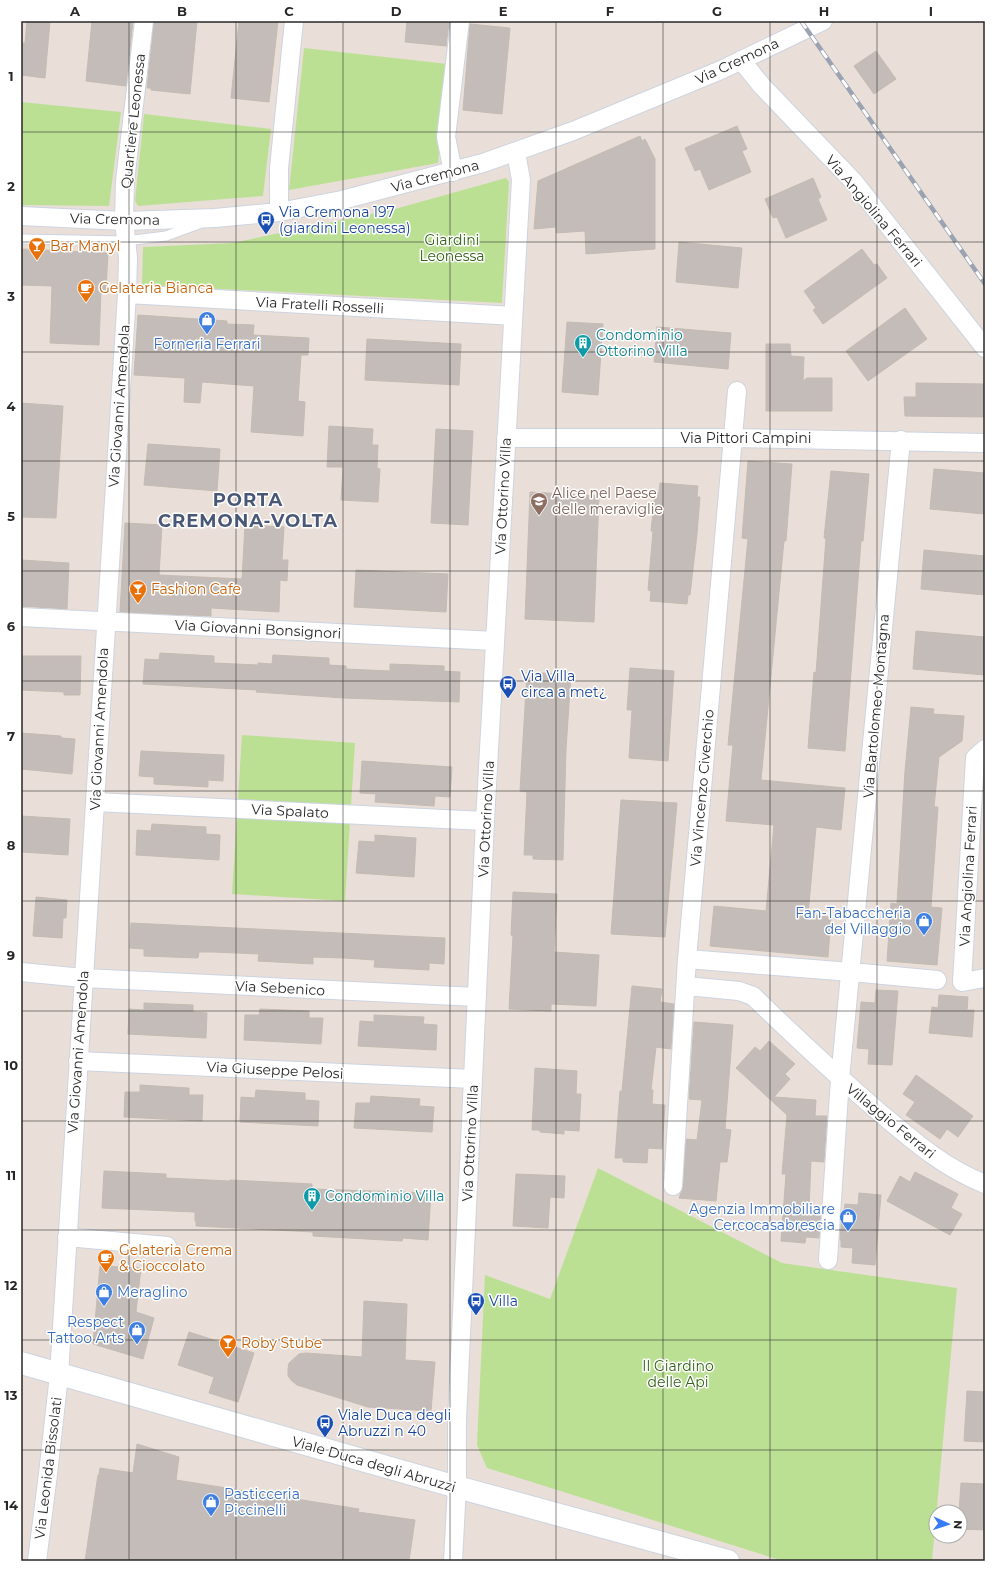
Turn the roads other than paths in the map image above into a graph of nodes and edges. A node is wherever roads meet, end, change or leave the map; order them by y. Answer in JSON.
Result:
{"nodes":[{"id":1,"x":144,"y":21,"type":"edge"},
{"id":2,"x":294,"y":21,"type":"edge"},
{"id":3,"x":460,"y":21,"type":"edge"},
{"id":4,"x":822,"y":21,"type":"edge"},
{"id":5,"x":741,"y":60,"type":"junction"},
{"id":6,"x":516,"y":152,"type":"junction"},
{"id":7,"x":453,"y":172,"type":"junction"},
{"id":8,"x":279,"y":212,"type":"junction"},
{"id":9,"x":21,"y":216,"type":"edge"},
{"id":10,"x":215,"y":218,"type":"junction"},
{"id":11,"x":124,"y":221,"type":"junction"},
{"id":12,"x":21,"y":239,"type":"edge"},
{"id":13,"x":126,"y":241,"type":"junction"},
{"id":14,"x":127,"y":294,"type":"junction"},
{"id":15,"x":513,"y":316,"type":"junction"},
{"id":16,"x":985,"y":348,"type":"edge"},
{"id":17,"x":737,"y":391,"type":"dead end"},
{"id":18,"x":506,"y":438,"type":"junction"},
{"id":19,"x":733,"y":438,"type":"junction"},
{"id":20,"x":901,"y":440,"type":"junction"},
{"id":21,"x":985,"y":443,"type":"edge"},
{"id":22,"x":21,"y":617,"type":"edge"},
{"id":23,"x":105,"y":622,"type":"junction"},
{"id":24,"x":495,"y":642,"type":"junction"},
{"id":25,"x":982,"y":756,"type":"edge"},
{"id":26,"x":95,"y":802,"type":"junction"},
{"id":27,"x":486,"y":821,"type":"junction"},
{"id":28,"x":688,"y":959,"type":"junction"},
{"id":29,"x":21,"y":972,"type":"edge"},
{"id":30,"x":851,"y":972,"type":"junction"},
{"id":31,"x":83,"y":978,"type":"junction"},
{"id":32,"x":985,"y":978,"type":"edge"},
{"id":33,"x":938,"y":980,"type":"dead end"},
{"id":34,"x":686,"y":986,"type":"junction"},
{"id":35,"x":477,"y":997,"type":"junction"},
{"id":36,"x":78,"y":1061,"type":"junction"},
{"id":37,"x":473,"y":1079,"type":"junction"},
{"id":38,"x":840,"y":1079,"type":"junction"},
{"id":39,"x":985,"y":1184,"type":"edge"},
{"id":40,"x":673,"y":1186,"type":"dead end"},
{"id":41,"x":67,"y":1237,"type":"junction"},
{"id":42,"x":168,"y":1246,"type":"dead end"},
{"id":43,"x":828,"y":1260,"type":"dead end"},
{"id":44,"x":21,"y":1363,"type":"edge"},
{"id":45,"x":59,"y":1374,"type":"junction"},
{"id":46,"x":457,"y":1488,"type":"junction"},
{"id":47,"x":37,"y":1561,"type":"edge"},
{"id":48,"x":453,"y":1561,"type":"edge"},
{"id":49,"x":728,"y":1561,"type":"edge"}],
"edges":[{"from":1,"to":11,"type":"street","name":"Quartiere Leonessa"},
{"from":2,"to":8,"type":"street"},
{"from":3,"to":7,"type":"street"},
{"from":4,"to":5,"type":"street","name":"Via Cremona"},
{"from":5,"to":6,"type":"street","name":"Via Cremona"},
{"from":5,"to":16,"type":"street","name":"Via Angiolina Ferrari"},
{"from":6,"to":7,"type":"street","name":"Via Cremona"},
{"from":6,"to":15,"type":"street","name":"Via Ottorino Villa"},
{"from":7,"to":8,"type":"street","name":"Via Cremona"},
{"from":8,"to":10,"type":"street","name":"Via Cremona"},
{"from":9,"to":11,"type":"street","name":"Via Cremona"},
{"from":10,"to":11,"type":"street","name":"Via Cremona"},
{"from":10,"to":13,"type":"lane"},
{"from":11,"to":13,"type":"street","name":"Via Giovanni Amendola"},
{"from":12,"to":13,"type":"lane"},
{"from":13,"to":14,"type":"street","name":"Via Giovanni Amendola"},
{"from":14,"to":15,"type":"street","name":"Via Fratelli Rosselli"},
{"from":14,"to":23,"type":"street","name":"Via Giovanni Amendola"},
{"from":15,"to":18,"type":"street","name":"Via Ottorino Villa"},
{"from":17,"to":19,"type":"street","name":"Via Vincenzo Civerchio"},
{"from":18,"to":19,"type":"street","name":"Via Pittori Campini"},
{"from":18,"to":24,"type":"street","name":"Via Ottorino Villa"},
{"from":19,"to":20,"type":"street","name":"Via Pittori Campini"},
{"from":19,"to":28,"type":"street","name":"Via Vincenzo Civerchio"},
{"from":20,"to":21,"type":"street","name":"Via Pittori Campini"},
{"from":20,"to":30,"type":"street","name":"Via Bartolomeo Montagna"},
{"from":22,"to":23,"type":"street","name":"Via Giovanni Bonsignori"},
{"from":23,"to":24,"type":"street","name":"Via Giovanni Bonsignori"},
{"from":23,"to":26,"type":"street","name":"Via Giovanni Amendola"},
{"from":24,"to":27,"type":"street","name":"Via Ottorino Villa"},
{"from":25,"to":32,"type":"street","name":"Via Angiolina Ferrari"},
{"from":26,"to":27,"type":"street","name":"Via Spalato"},
{"from":26,"to":31,"type":"street","name":"Via Giovanni Amendola"},
{"from":27,"to":35,"type":"street","name":"Via Ottorino Villa"},
{"from":28,"to":30,"type":"street"},
{"from":28,"to":34,"type":"street","name":"Via Vincenzo Civerchio"},
{"from":29,"to":31,"type":"street","name":"Via Sebenico"},
{"from":30,"to":33,"type":"street"},
{"from":30,"to":38,"type":"street","name":"Via Bartolomeo Montagna"},
{"from":31,"to":35,"type":"street","name":"Via Sebenico"},
{"from":31,"to":36,"type":"street","name":"Via Giovanni Amendola"},
{"from":34,"to":38,"type":"street"},
{"from":34,"to":40,"type":"street","name":"Via Vincenzo Civerchio"},
{"from":35,"to":37,"type":"street","name":"Via Ottorino Villa"},
{"from":36,"to":37,"type":"street","name":"Via Giuseppe Pelosi"},
{"from":36,"to":41,"type":"street","name":"Via Giovanni Amendola"},
{"from":37,"to":46,"type":"street","name":"Via Ottorino Villa"},
{"from":38,"to":39,"type":"street","name":"Villaggio Ferrari"},
{"from":38,"to":43,"type":"street","name":"Via Bartolomeo Montagna"},
{"from":41,"to":42,"type":"street"},
{"from":41,"to":45,"type":"street","name":"Via Giovanni Amendola"},
{"from":44,"to":45,"type":"main road","name":"Viale Duca degli Abruzzi"},
{"from":45,"to":46,"type":"main road","name":"Viale Duca degli Abruzzi"},
{"from":45,"to":47,"type":"street","name":"Via Leonida Bissolati"},
{"from":46,"to":48,"type":"street","name":"Via Ottorino Villa"},
{"from":46,"to":49,"type":"main road","name":"Viale Duca degli Abruzzi"}]}
